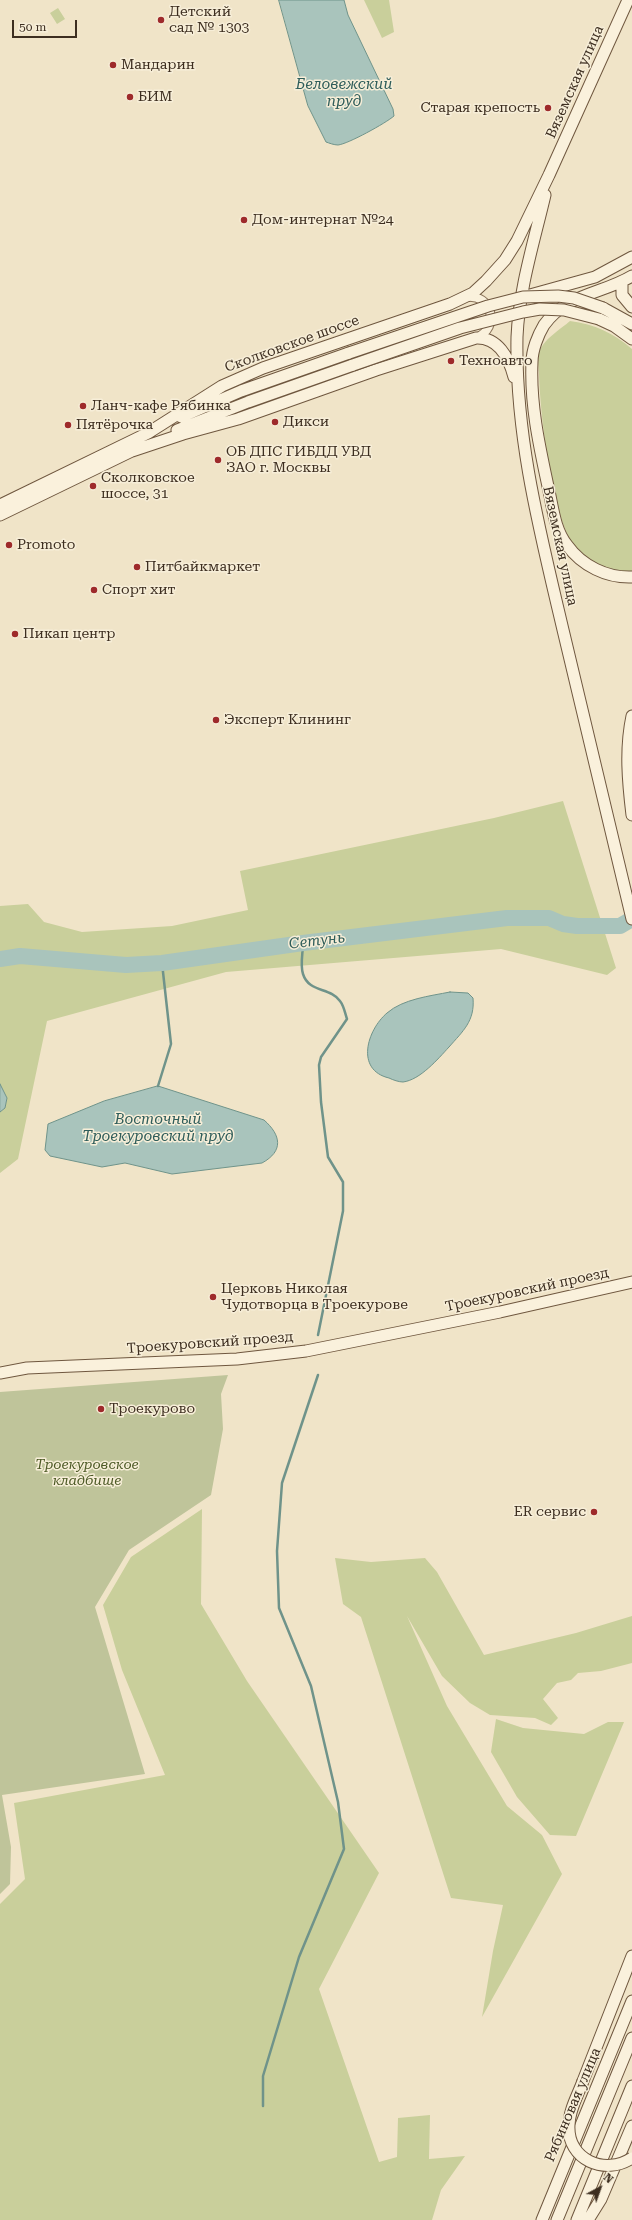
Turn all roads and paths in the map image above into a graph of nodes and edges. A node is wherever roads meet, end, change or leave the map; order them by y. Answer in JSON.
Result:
{"nodes":[{"id":1,"x":628,"y":0,"type":"edge"},
{"id":2,"x":550,"y":175,"type":"junction"},
{"id":3,"x":632,"y":257,"type":"edge"},
{"id":4,"x":632,"y":276,"type":"edge"},
{"id":5,"x":622,"y":282,"type":"junction"},
{"id":6,"x":469,"y":295,"type":"junction"},
{"id":7,"x":522,"y":297,"type":"junction"},
{"id":8,"x":632,"y":307,"type":"edge"},
{"id":9,"x":632,"y":324,"type":"edge"},
{"id":10,"x":476,"y":338,"type":"junction"},
{"id":11,"x":632,"y":339,"type":"edge"},
{"id":12,"x":517,"y":391,"type":"junction"},
{"id":13,"x":148,"y":433,"type":"junction"},
{"id":14,"x":132,"y":451,"type":"junction"},
{"id":15,"x":0,"y":505,"type":"edge"},
{"id":16,"x":0,"y":515,"type":"edge"},
{"id":17,"x":632,"y":577,"type":"edge"},
{"id":18,"x":632,"y":716,"type":"edge"},
{"id":19,"x":632,"y":815,"type":"edge"},
{"id":20,"x":632,"y":919,"type":"edge"},
{"id":21,"x":632,"y":1282,"type":"edge"},
{"id":22,"x":0,"y":1373,"type":"edge"},
{"id":23,"x":632,"y":1956,"type":"edge"},
{"id":24,"x":632,"y":2001,"type":"edge"},
{"id":25,"x":632,"y":2038,"type":"edge"},
{"id":26,"x":632,"y":2086,"type":"edge"},
{"id":27,"x":632,"y":2126,"type":"edge"},
{"id":28,"x":632,"y":2158,"type":"edge"},
{"id":29,"x":542,"y":2220,"type":"edge"},
{"id":30,"x":557,"y":2220,"type":"edge"},
{"id":31,"x":577,"y":2220,"type":"edge"},
{"id":32,"x":588,"y":2220,"type":"edge"}],
"edges":[{"from":1,"to":2,"type":"main road","name":"Вяземская улица"},
{"from":2,"to":6,"type":"main road","name":"Вяземская улица"},
{"from":2,"to":12,"type":"main road","name":"Вяземская улица"},
{"from":3,"to":7,"type":"main road","bridge":true},
{"from":4,"to":5,"type":"main road"},
{"from":5,"to":8,"type":"main road"},
{"from":5,"to":17,"type":"main road"},
{"from":6,"to":10,"type":"street"},
{"from":6,"to":13,"type":"main road","name":"Сколковское шоссе"},
{"from":7,"to":9,"type":"main road","bridge":true},
{"from":7,"to":13,"type":"main road","bridge":true},
{"from":10,"to":12,"type":"main road"},
{"from":10,"to":14,"type":"main road"},
{"from":11,"to":14,"type":"main road","bridge":true},
{"from":12,"to":20,"type":"main road","name":"Вяземская улица"},
{"from":13,"to":15,"type":"main road","name":"Сколковское шоссе"},
{"from":14,"to":16,"type":"main road"},
{"from":18,"to":19,"type":"main road"},
{"from":21,"to":22,"type":"main road","name":"Троекуровский проезд"},
{"from":23,"to":28,"type":"main road","bridge":true},
{"from":24,"to":29,"type":"main road","name":"Рябиновая улица"},
{"from":25,"to":30,"type":"main road"},
{"from":26,"to":31,"type":"main road"},
{"from":27,"to":32,"type":"main road"}]}
